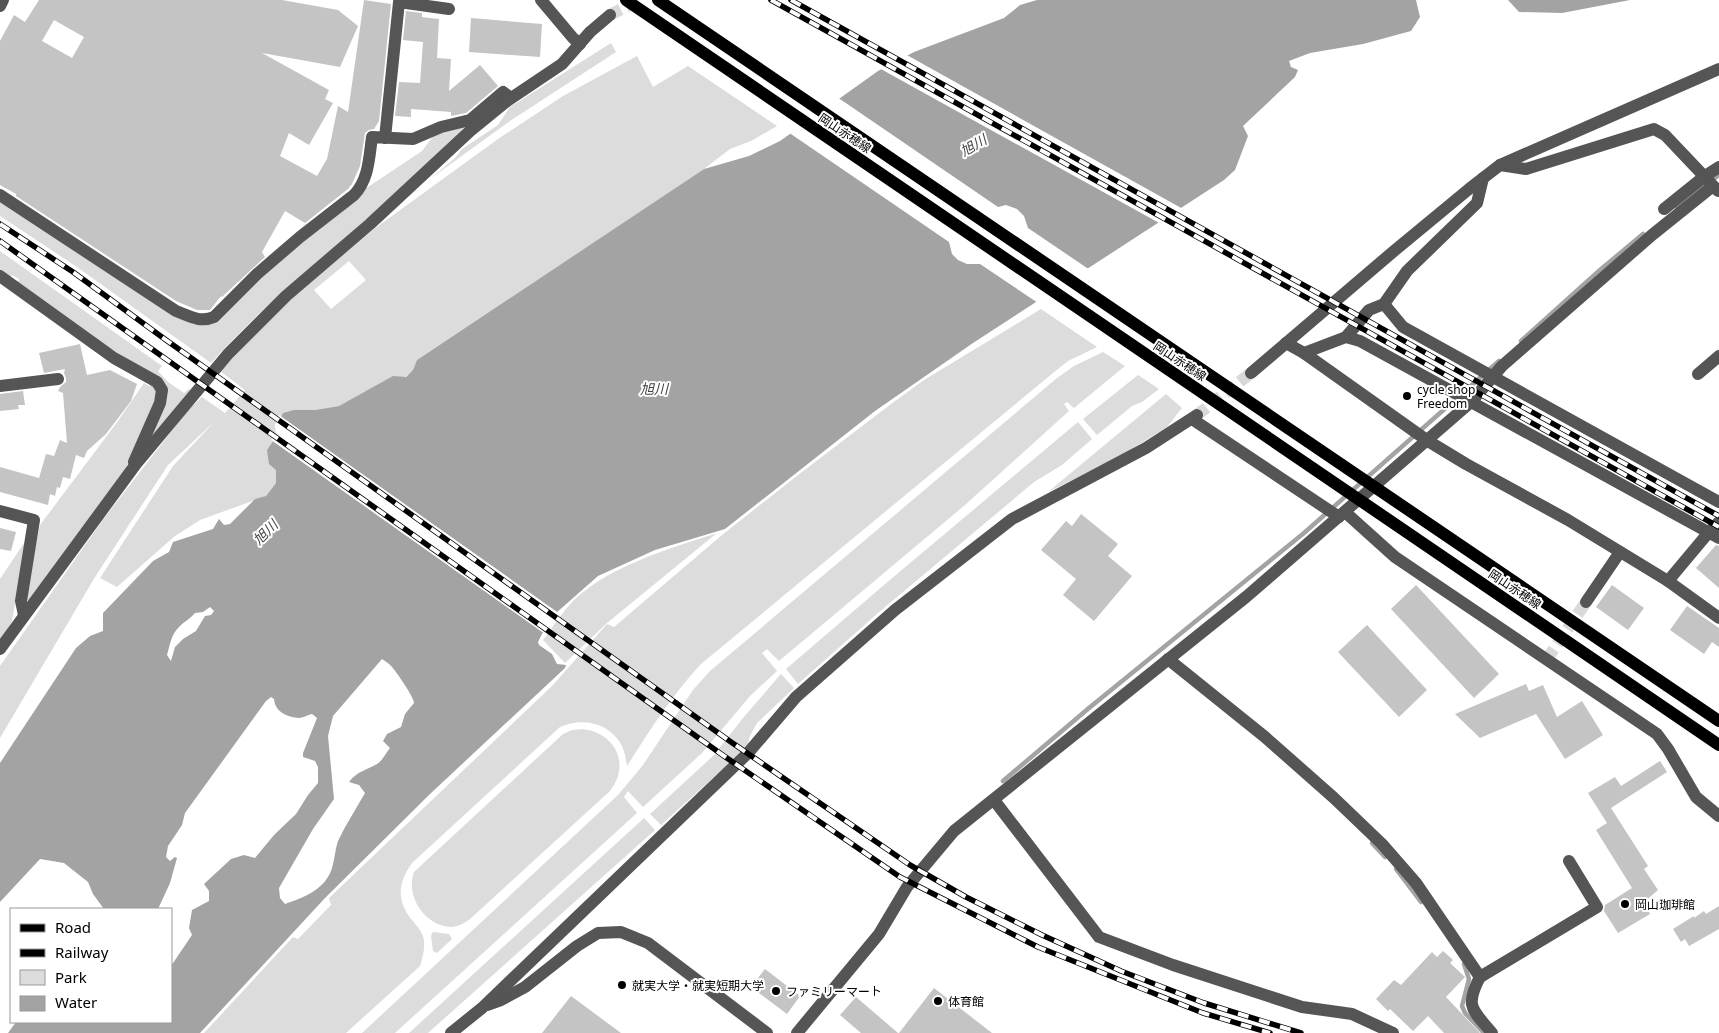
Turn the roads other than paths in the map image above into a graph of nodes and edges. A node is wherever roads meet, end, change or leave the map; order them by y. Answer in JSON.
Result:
{"nodes":[{"id":1,"x":3,"y":0,"type":"edge"},
{"id":2,"x":541,"y":0,"type":"edge"},
{"id":3,"x":626,"y":0,"type":"edge"},
{"id":4,"x":658,"y":0,"type":"edge"},
{"id":5,"x":0,"y":6,"type":"edge"},
{"id":6,"x":449,"y":9,"type":"dead end"},
{"id":7,"x":610,"y":15,"type":"tunnel mouth"},
{"id":8,"x":580,"y":44,"type":"junction"},
{"id":9,"x":1719,"y":69,"type":"edge"},
{"id":10,"x":511,"y":98,"type":"junction"},
{"id":11,"x":385,"y":138,"type":"junction"},
{"id":12,"x":1500,"y":165,"type":"junction"},
{"id":13,"x":1719,"y":167,"type":"edge"},
{"id":14,"x":1483,"y":178,"type":"junction"},
{"id":15,"x":1711,"y":183,"type":"edge"},
{"id":16,"x":0,"y":195,"type":"edge"},
{"id":17,"x":1664,"y":209,"type":"dead end"},
{"id":18,"x":0,"y":276,"type":"edge"},
{"id":19,"x":1384,"y":304,"type":"junction"},
{"id":20,"x":1346,"y":338,"type":"junction"},
{"id":21,"x":1286,"y":343,"type":"junction"},
{"id":22,"x":1304,"y":353,"type":"junction"},
{"id":23,"x":1719,"y":356,"type":"edge"},
{"id":24,"x":1252,"y":373,"type":"tunnel mouth"},
{"id":25,"x":1488,"y":374,"type":"junction"},
{"id":26,"x":1698,"y":374,"type":"dead end"},
{"id":27,"x":58,"y":379,"type":"dead end"},
{"id":28,"x":0,"y":386,"type":"edge"},
{"id":29,"x":1463,"y":397,"type":"junction"},
{"id":30,"x":1420,"y":435,"type":"junction"},
{"id":31,"x":130,"y":472,"type":"junction"},
{"id":32,"x":1719,"y":502,"type":"edge"},
{"id":33,"x":0,"y":511,"type":"edge"},
{"id":34,"x":1340,"y":515,"type":"junction"},
{"id":35,"x":1719,"y":522,"type":"edge"},
{"id":36,"x":1714,"y":535,"type":"edge"},
{"id":37,"x":1620,"y":552,"type":"junction"},
{"id":38,"x":1668,"y":581,"type":"junction"},
{"id":39,"x":1586,"y":602,"type":"tunnel mouth"},
{"id":40,"x":24,"y":615,"type":"junction"},
{"id":41,"x":1719,"y":618,"type":"edge"},
{"id":42,"x":0,"y":649,"type":"edge"},
{"id":43,"x":1168,"y":659,"type":"junction"},
{"id":44,"x":1719,"y":721,"type":"edge"},
{"id":45,"x":1719,"y":745,"type":"edge"},
{"id":46,"x":994,"y":800,"type":"junction"},
{"id":47,"x":1719,"y":816,"type":"edge"},
{"id":48,"x":1569,"y":861,"type":"dead end"},
{"id":49,"x":1480,"y":977,"type":"junction"},
{"id":50,"x":482,"y":1008,"type":"junction"},
{"id":51,"x":451,"y":1033,"type":"edge"},
{"id":52,"x":767,"y":1033,"type":"edge"},
{"id":53,"x":797,"y":1033,"type":"edge"},
{"id":54,"x":1393,"y":1033,"type":"edge"},
{"id":55,"x":1492,"y":1033,"type":"edge"}],
"edges":[{"from":1,"to":5,"type":"street"},
{"from":2,"to":8,"type":"street"},
{"from":3,"to":45,"type":"main road","name":"岡山赤穂線"},
{"from":4,"to":44,"type":"main road","name":"岡山赤穂線"},
{"from":6,"to":11,"type":"street"},
{"from":7,"to":8,"type":"street"},
{"from":8,"to":10,"type":"street"},
{"from":9,"to":12,"type":"street"},
{"from":10,"to":11,"type":"street"},
{"from":10,"to":31,"type":"street"},
{"from":11,"to":16,"type":"street"},
{"from":12,"to":14,"type":"street"},
{"from":12,"to":15,"type":"street"},
{"from":13,"to":15,"type":"street"},
{"from":14,"to":19,"type":"street"},
{"from":14,"to":21,"type":"street"},
{"from":15,"to":17,"type":"street"},
{"from":15,"to":25,"type":"street"},
{"from":18,"to":31,"type":"street"},
{"from":19,"to":20,"type":"street"},
{"from":19,"to":25,"type":"street"},
{"from":20,"to":22,"type":"street"},
{"from":20,"to":29,"type":"street"},
{"from":21,"to":22,"type":"street"},
{"from":21,"to":24,"type":"street"},
{"from":22,"to":30,"type":"street"},
{"from":23,"to":26,"type":"street"},
{"from":25,"to":29,"type":"street"},
{"from":25,"to":32,"type":"street"},
{"from":27,"to":28,"type":"street"},
{"from":29,"to":30,"type":"street"},
{"from":29,"to":36,"type":"street"},
{"from":30,"to":34,"type":"street"},
{"from":30,"to":37,"type":"street"},
{"from":31,"to":40,"type":"street"},
{"from":33,"to":40,"type":"street"},
{"from":34,"to":43,"type":"street"},
{"from":34,"to":47,"type":"street"},
{"from":34,"to":50,"type":"street"},
{"from":35,"to":36,"type":"street"},
{"from":36,"to":38,"type":"street"},
{"from":37,"to":38,"type":"street"},
{"from":37,"to":39,"type":"street"},
{"from":38,"to":41,"type":"street"},
{"from":40,"to":42,"type":"street"},
{"from":43,"to":46,"type":"street"},
{"from":43,"to":49,"type":"street"},
{"from":46,"to":53,"type":"street"},
{"from":46,"to":54,"type":"street"},
{"from":48,"to":49,"type":"street"},
{"from":49,"to":55,"type":"street"},
{"from":50,"to":51,"type":"street"},
{"from":50,"to":52,"type":"street"}]}
